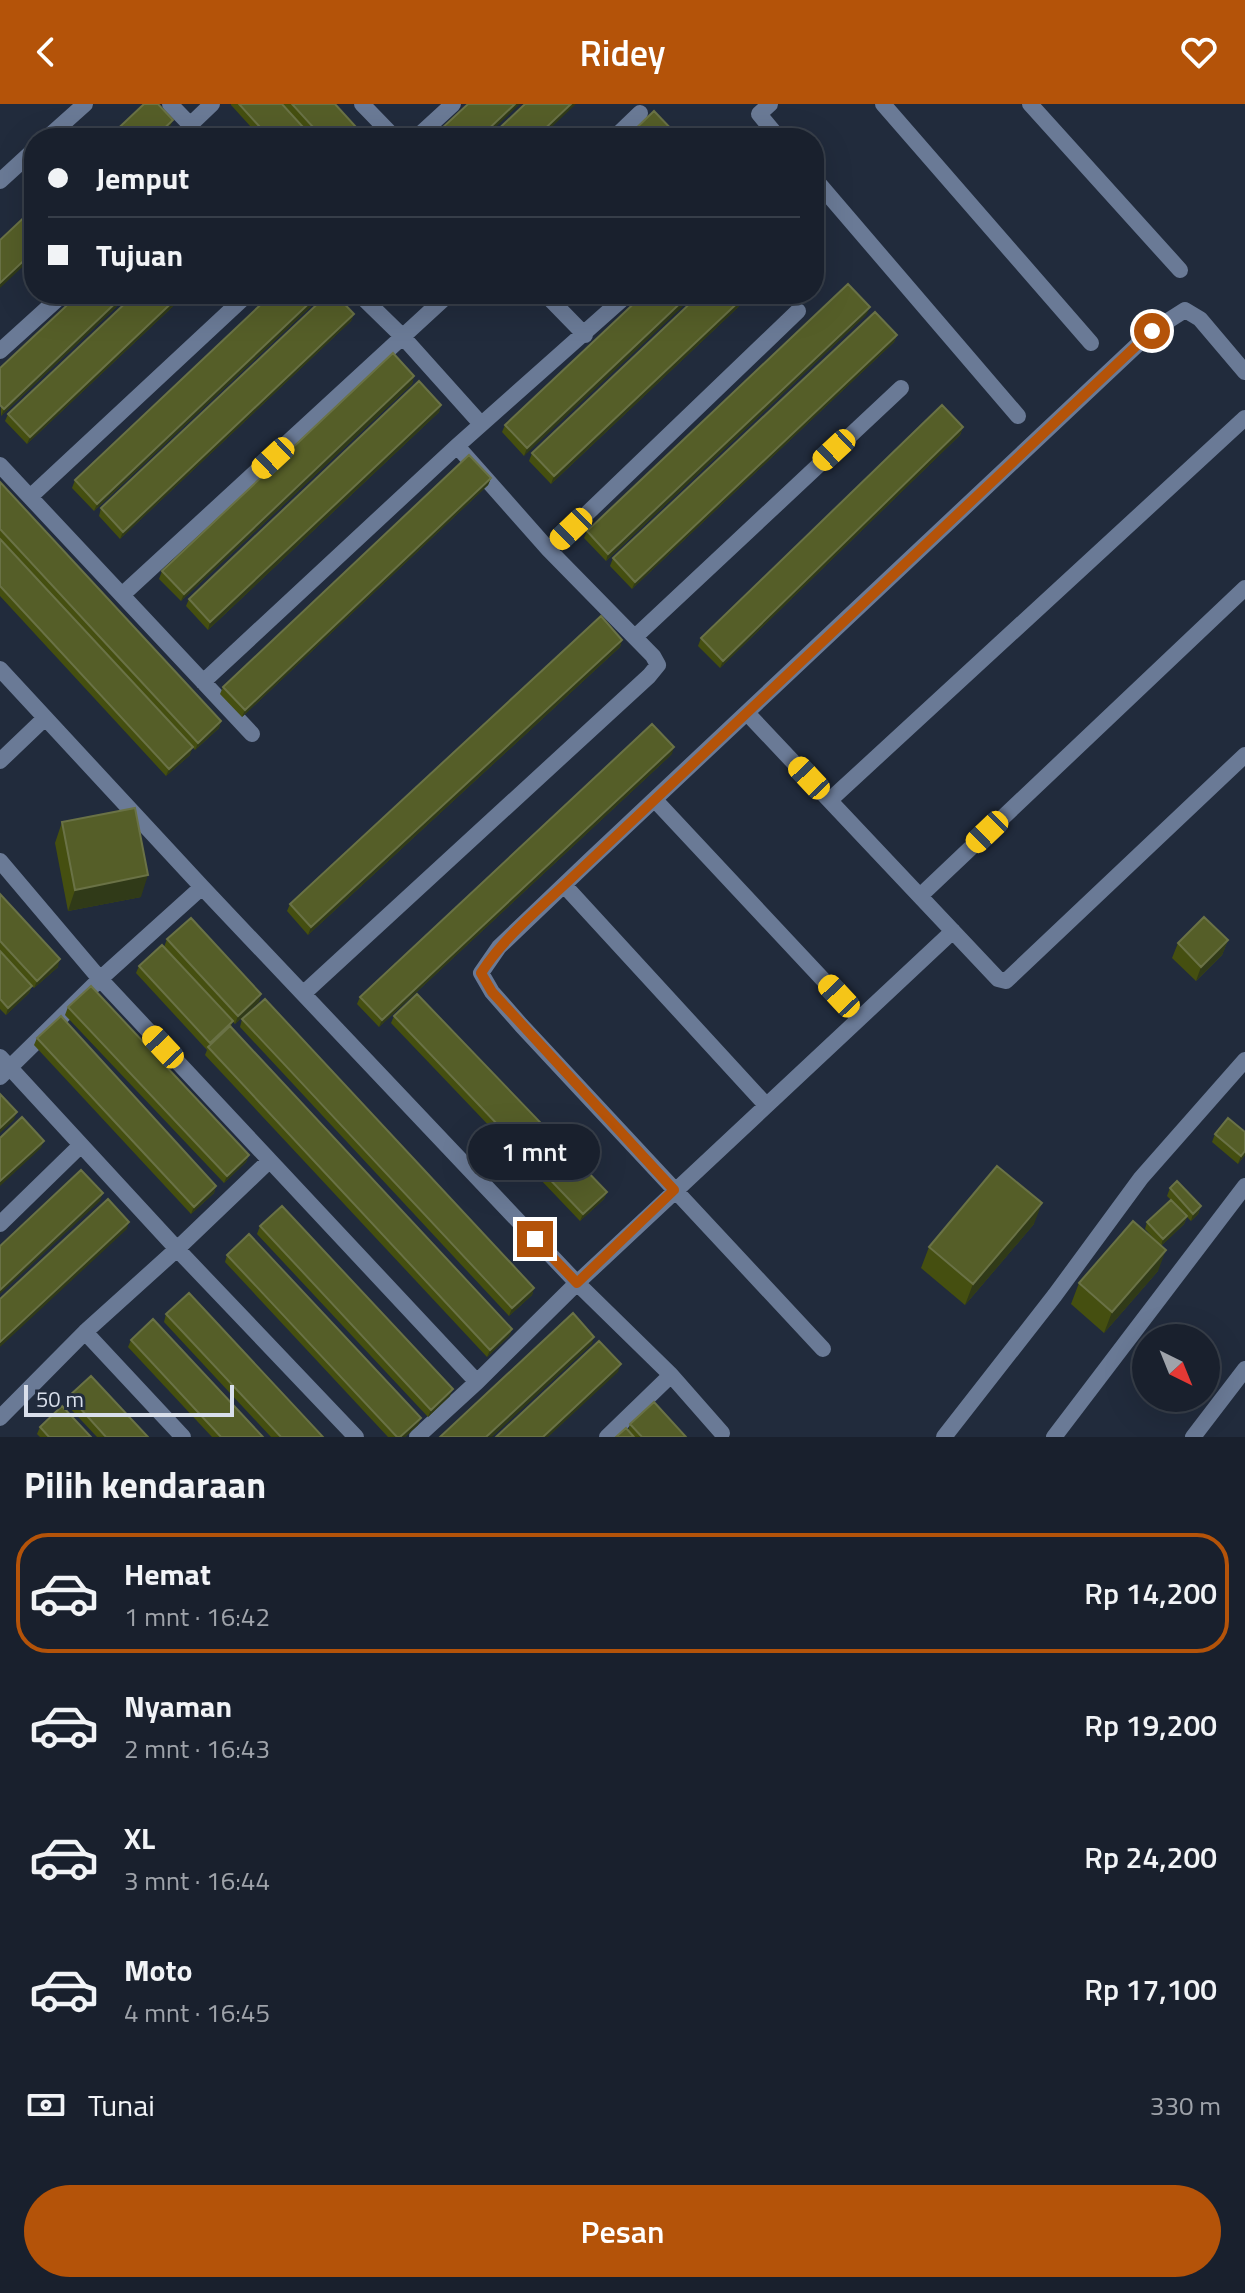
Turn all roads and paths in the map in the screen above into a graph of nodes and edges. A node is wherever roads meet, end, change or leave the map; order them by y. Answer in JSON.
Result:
{"nodes":[{"id":1,"x":85,"y":104,"type":"edge"},
{"id":2,"x":170,"y":104,"type":"edge"},
{"id":3,"x":212,"y":104,"type":"edge"},
{"id":4,"x":362,"y":104,"type":"edge"},
{"id":5,"x":453,"y":104,"type":"edge"},
{"id":6,"x":883,"y":104,"type":"edge"},
{"id":7,"x":1030,"y":104,"type":"edge"},
{"id":8,"x":760,"y":107,"type":"edge"},
{"id":9,"x":640,"y":113,"type":"dead end"},
{"id":10,"x":190,"y":125,"type":"junction"},
{"id":11,"x":58,"y":128,"type":"edge"},
{"id":12,"x":193,"y":128,"type":"edge"},
{"id":13,"x":385,"y":128,"type":"edge"},
{"id":14,"x":427,"y":128,"type":"edge"},
{"id":15,"x":624,"y":128,"type":"edge"},
{"id":16,"x":773,"y":128,"type":"edge"},
{"id":17,"x":24,"y":159,"type":"edge"},
{"id":18,"x":0,"y":181,"type":"edge"},
{"id":19,"x":824,"y":190,"type":"edge"},
{"id":20,"x":1180,"y":270,"type":"dead end"},
{"id":21,"x":52,"y":304,"type":"edge"},
{"id":22,"x":237,"y":304,"type":"edge"},
{"id":23,"x":369,"y":304,"type":"edge"},
{"id":24,"x":438,"y":304,"type":"edge"},
{"id":25,"x":555,"y":304,"type":"edge"},
{"id":26,"x":618,"y":304,"type":"edge"},
{"id":27,"x":798,"y":311,"type":"dead end"},
{"id":28,"x":585,"y":335,"type":"junction"},
{"id":29,"x":403,"y":337,"type":"junction"},
{"id":30,"x":1091,"y":343,"type":"dead end"},
{"id":31,"x":0,"y":351,"type":"edge"},
{"id":32,"x":1245,"y":372,"type":"edge"},
{"id":33,"x":901,"y":388,"type":"dead end"},
{"id":34,"x":1018,"y":416,"type":"dead end"},
{"id":35,"x":1245,"y":418,"type":"edge"},
{"id":36,"x":481,"y":424,"type":"junction"},
{"id":37,"x":457,"y":446,"type":"junction"},
{"id":38,"x":0,"y":465,"type":"edge"},
{"id":39,"x":30,"y":497,"type":"junction"},
{"id":40,"x":549,"y":550,"type":"junction"},
{"id":41,"x":1245,"y":588,"type":"edge"},
{"id":42,"x":122,"y":595,"type":"junction"},
{"id":43,"x":635,"y":637,"type":"junction"},
{"id":44,"x":0,"y":669,"type":"edge"},
{"id":45,"x":203,"y":682,"type":"junction"},
{"id":46,"x":747,"y":713,"type":"junction"},
{"id":47,"x":45,"y":718,"type":"junction"},
{"id":48,"x":252,"y":734,"type":"dead end"},
{"id":49,"x":1245,"y":755,"type":"edge"},
{"id":50,"x":0,"y":761,"type":"edge"},
{"id":51,"x":655,"y":800,"type":"junction"},
{"id":52,"x":830,"y":800,"type":"junction"},
{"id":53,"x":0,"y":861,"type":"edge"},
{"id":54,"x":564,"y":885,"type":"junction"},
{"id":55,"x":202,"y":887,"type":"junction"},
{"id":56,"x":920,"y":896,"type":"junction"},
{"id":57,"x":953,"y":931,"type":"junction"},
{"id":58,"x":100,"y":979,"type":"junction"},
{"id":59,"x":304,"y":993,"type":"junction"},
{"id":60,"x":859,"y":1018,"type":"junction"},
{"id":61,"x":1245,"y":1060,"type":"edge"},
{"id":62,"x":3,"y":1067,"type":"edge"},
{"id":63,"x":766,"y":1105,"type":"junction"},
{"id":64,"x":81,"y":1145,"type":"junction"},
{"id":65,"x":269,"y":1161,"type":"junction"},
{"id":66,"x":1245,"y":1186,"type":"edge"},
{"id":67,"x":674,"y":1190,"type":"junction"},
{"id":68,"x":0,"y":1224,"type":"edge"},
{"id":69,"x":177,"y":1249,"type":"junction"},
{"id":70,"x":577,"y":1283,"type":"junction"},
{"id":71,"x":85,"y":1332,"type":"junction"},
{"id":72,"x":823,"y":1349,"type":"dead end"},
{"id":73,"x":1245,"y":1369,"type":"edge"},
{"id":74,"x":671,"y":1375,"type":"junction"},
{"id":75,"x":477,"y":1382,"type":"junction"},
{"id":76,"x":0,"y":1418,"type":"edge"},
{"id":77,"x":722,"y":1433,"type":"dead end"},
{"id":78,"x":183,"y":1437,"type":"edge"},
{"id":79,"x":356,"y":1437,"type":"edge"},
{"id":80,"x":417,"y":1437,"type":"edge"},
{"id":81,"x":607,"y":1437,"type":"edge"},
{"id":82,"x":944,"y":1437,"type":"edge"},
{"id":83,"x":1054,"y":1437,"type":"edge"},
{"id":84,"x":1193,"y":1437,"type":"edge"}],
"edges":[{"from":1,"to":11,"type":"street"},
{"from":2,"to":10,"type":"street"},
{"from":3,"to":10,"type":"street"},
{"from":4,"to":13,"type":"street"},
{"from":5,"to":14,"type":"street"},
{"from":6,"to":30,"type":"street"},
{"from":7,"to":20,"type":"street"},
{"from":8,"to":16,"type":"street"},
{"from":9,"to":15,"type":"street"},
{"from":10,"to":12,"type":"street"},
{"from":17,"to":18,"type":"street"},
{"from":19,"to":34,"type":"street"},
{"from":21,"to":31,"type":"street"},
{"from":22,"to":39,"type":"street"},
{"from":23,"to":29,"type":"street"},
{"from":24,"to":29,"type":"street"},
{"from":25,"to":28,"type":"street"},
{"from":26,"to":28,"type":"street"},
{"from":27,"to":40,"type":"street"},
{"from":28,"to":36,"type":"street"},
{"from":29,"to":36,"type":"street"},
{"from":29,"to":42,"type":"street"},
{"from":32,"to":46,"type":"street"},
{"from":33,"to":43,"type":"street"},
{"from":35,"to":52,"type":"street"},
{"from":36,"to":37,"type":"street"},
{"from":37,"to":40,"type":"street"},
{"from":37,"to":45,"type":"street"},
{"from":38,"to":39,"type":"street"},
{"from":39,"to":42,"type":"street"},
{"from":40,"to":43,"type":"street"},
{"from":41,"to":56,"type":"street"},
{"from":42,"to":45,"type":"street"},
{"from":43,"to":59,"type":"street"},
{"from":44,"to":47,"type":"street"},
{"from":45,"to":48,"type":"street"},
{"from":46,"to":51,"type":"street"},
{"from":46,"to":52,"type":"street"},
{"from":47,"to":50,"type":"street"},
{"from":47,"to":55,"type":"street"},
{"from":49,"to":57,"type":"street"},
{"from":51,"to":54,"type":"street"},
{"from":51,"to":60,"type":"street"},
{"from":52,"to":56,"type":"street"},
{"from":53,"to":58,"type":"street"},
{"from":54,"to":63,"type":"street"},
{"from":54,"to":67,"type":"street"},
{"from":55,"to":58,"type":"street"},
{"from":55,"to":59,"type":"street"},
{"from":56,"to":57,"type":"street"},
{"from":57,"to":60,"type":"street"},
{"from":58,"to":62,"type":"street"},
{"from":58,"to":65,"type":"street"},
{"from":59,"to":70,"type":"street"},
{"from":60,"to":63,"type":"street"},
{"from":61,"to":82,"type":"street"},
{"from":62,"to":64,"type":"street"},
{"from":63,"to":67,"type":"street"},
{"from":64,"to":68,"type":"street"},
{"from":64,"to":69,"type":"street"},
{"from":65,"to":69,"type":"street"},
{"from":65,"to":75,"type":"street"},
{"from":66,"to":83,"type":"street"},
{"from":67,"to":70,"type":"street"},
{"from":67,"to":72,"type":"street"},
{"from":69,"to":71,"type":"street"},
{"from":69,"to":79,"type":"street"},
{"from":70,"to":74,"type":"street"},
{"from":70,"to":75,"type":"street"},
{"from":71,"to":76,"type":"street"},
{"from":71,"to":78,"type":"street"},
{"from":73,"to":84,"type":"street"},
{"from":74,"to":77,"type":"street"},
{"from":74,"to":81,"type":"street"},
{"from":75,"to":80,"type":"street"}]}
